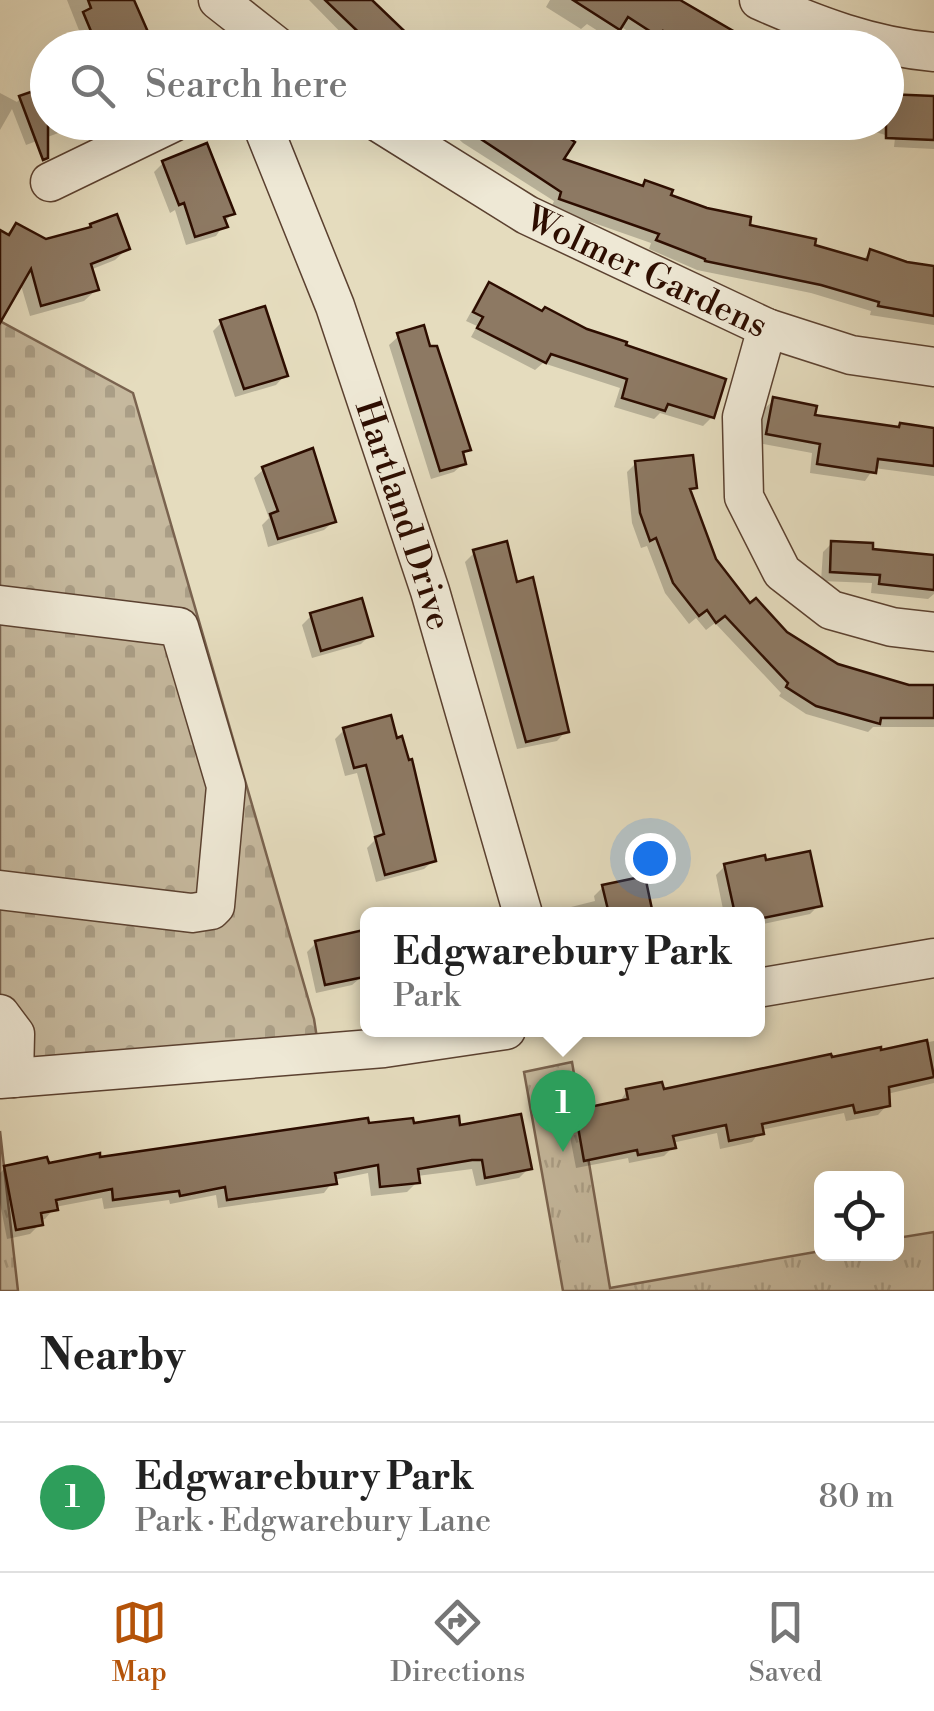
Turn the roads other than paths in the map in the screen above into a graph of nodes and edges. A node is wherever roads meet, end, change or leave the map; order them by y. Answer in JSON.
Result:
{"nodes":[{"id":1,"x":208,"y":0,"type":"edge"},
{"id":2,"x":218,"y":0,"type":"edge"},
{"id":3,"x":759,"y":0,"type":"edge"},
{"id":4,"x":221,"y":30,"type":"edge"},
{"id":5,"x":257,"y":30,"type":"edge"},
{"id":6,"x":832,"y":30,"type":"edge"},
{"id":7,"x":904,"y":49,"type":"edge"},
{"id":8,"x":934,"y":52,"type":"edge"},
{"id":9,"x":137,"y":140,"type":"edge"},
{"id":10,"x":268,"y":140,"type":"edge"},
{"id":11,"x":407,"y":140,"type":"edge"},
{"id":12,"x":50,"y":182,"type":"dead end"},
{"id":13,"x":767,"y":328,"type":"junction"},
{"id":14,"x":934,"y":366,"type":"edge"},
{"id":15,"x":0,"y":605,"type":"edge"},
{"id":16,"x":934,"y":632,"type":"edge"},
{"id":17,"x":0,"y":890,"type":"edge"},
{"id":18,"x":521,"y":907,"type":"edge"},
{"id":19,"x":934,"y":958,"type":"edge"},
{"id":20,"x":765,"y":987,"type":"edge"},
{"id":21,"x":0,"y":1014,"type":"edge"},
{"id":22,"x":459,"y":1037,"type":"edge"},
{"id":23,"x":7,"y":1078,"type":"edge"}],
"edges":[{"from":1,"to":4,"type":"street"},
{"from":2,"to":5,"type":"street"},
{"from":3,"to":6,"type":"street"},
{"from":7,"to":8,"type":"street"},
{"from":9,"to":12,"type":"street"},
{"from":10,"to":18,"type":"street","name":"Hartland Drive"},
{"from":11,"to":13,"type":"street","name":"Wolmer Gardens"},
{"from":13,"to":14,"type":"street","name":"Wolmer Gardens"},
{"from":13,"to":16,"type":"street"},
{"from":15,"to":17,"type":"street"},
{"from":19,"to":20,"type":"street"},
{"from":21,"to":23,"type":"street"},
{"from":22,"to":23,"type":"street"}]}
